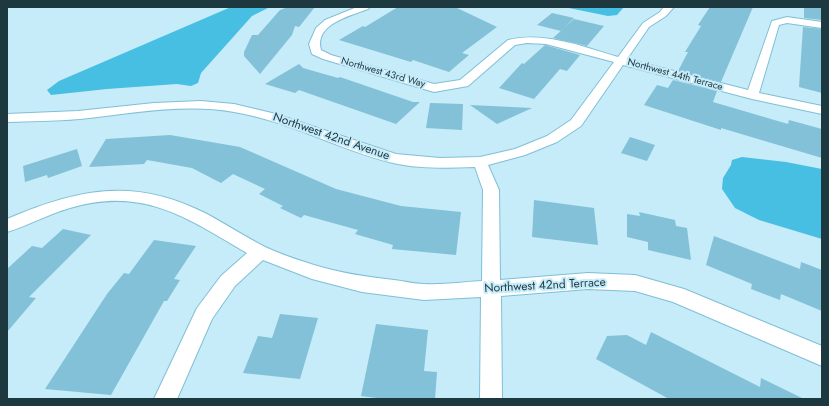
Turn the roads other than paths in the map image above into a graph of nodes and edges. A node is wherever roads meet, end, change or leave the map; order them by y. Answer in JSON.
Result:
{"nodes":[{"id":1,"x":365,"y":7,"type":"edge"},
{"id":2,"x":669,"y":7,"type":"edge"},
{"id":3,"x":647,"y":10,"type":"dead end"},
{"id":4,"x":646,"y":25,"type":"junction"},
{"id":5,"x":822,"y":25,"type":"edge"},
{"id":6,"x":620,"y":61,"type":"junction"},
{"id":7,"x":451,"y":86,"type":"joint"},
{"id":8,"x":752,"y":95,"type":"junction"},
{"id":9,"x":822,"y":110,"type":"edge"},
{"id":10,"x":7,"y":118,"type":"edge"},
{"id":11,"x":480,"y":162,"type":"junction"},
{"id":12,"x":7,"y":226,"type":"edge"},
{"id":13,"x":260,"y":252,"type":"junction"},
{"id":14,"x":491,"y":289,"type":"junction"},
{"id":15,"x":822,"y":356,"type":"edge"},
{"id":16,"x":165,"y":399,"type":"edge"},
{"id":17,"x":491,"y":399,"type":"edge"}],
"edges":[{"from":1,"to":7,"type":"street","name":"Northwest 43rd Way"},
{"from":2,"to":4,"type":"street","name":"Northwest 42nd Avenue"},
{"from":3,"to":4,"type":"street"},
{"from":4,"to":6,"type":"street","name":"Northwest 42nd Avenue"},
{"from":5,"to":8,"type":"street"},
{"from":6,"to":7,"type":"street","name":"Northwest 44th Terrace"},
{"from":6,"to":8,"type":"street","name":"Northwest 44th Terrace"},
{"from":6,"to":11,"type":"street","name":"Northwest 42nd Avenue"},
{"from":8,"to":9,"type":"street","name":"Northwest 44th Terrace"},
{"from":10,"to":11,"type":"street","name":"Northwest 42nd Avenue"},
{"from":11,"to":14,"type":"street"},
{"from":12,"to":13,"type":"street","name":"Northwest 42nd Terrace"},
{"from":13,"to":14,"type":"street","name":"Northwest 42nd Terrace"},
{"from":13,"to":16,"type":"street"},
{"from":14,"to":15,"type":"street","name":"Northwest 42nd Terrace"},
{"from":14,"to":17,"type":"street"}]}
